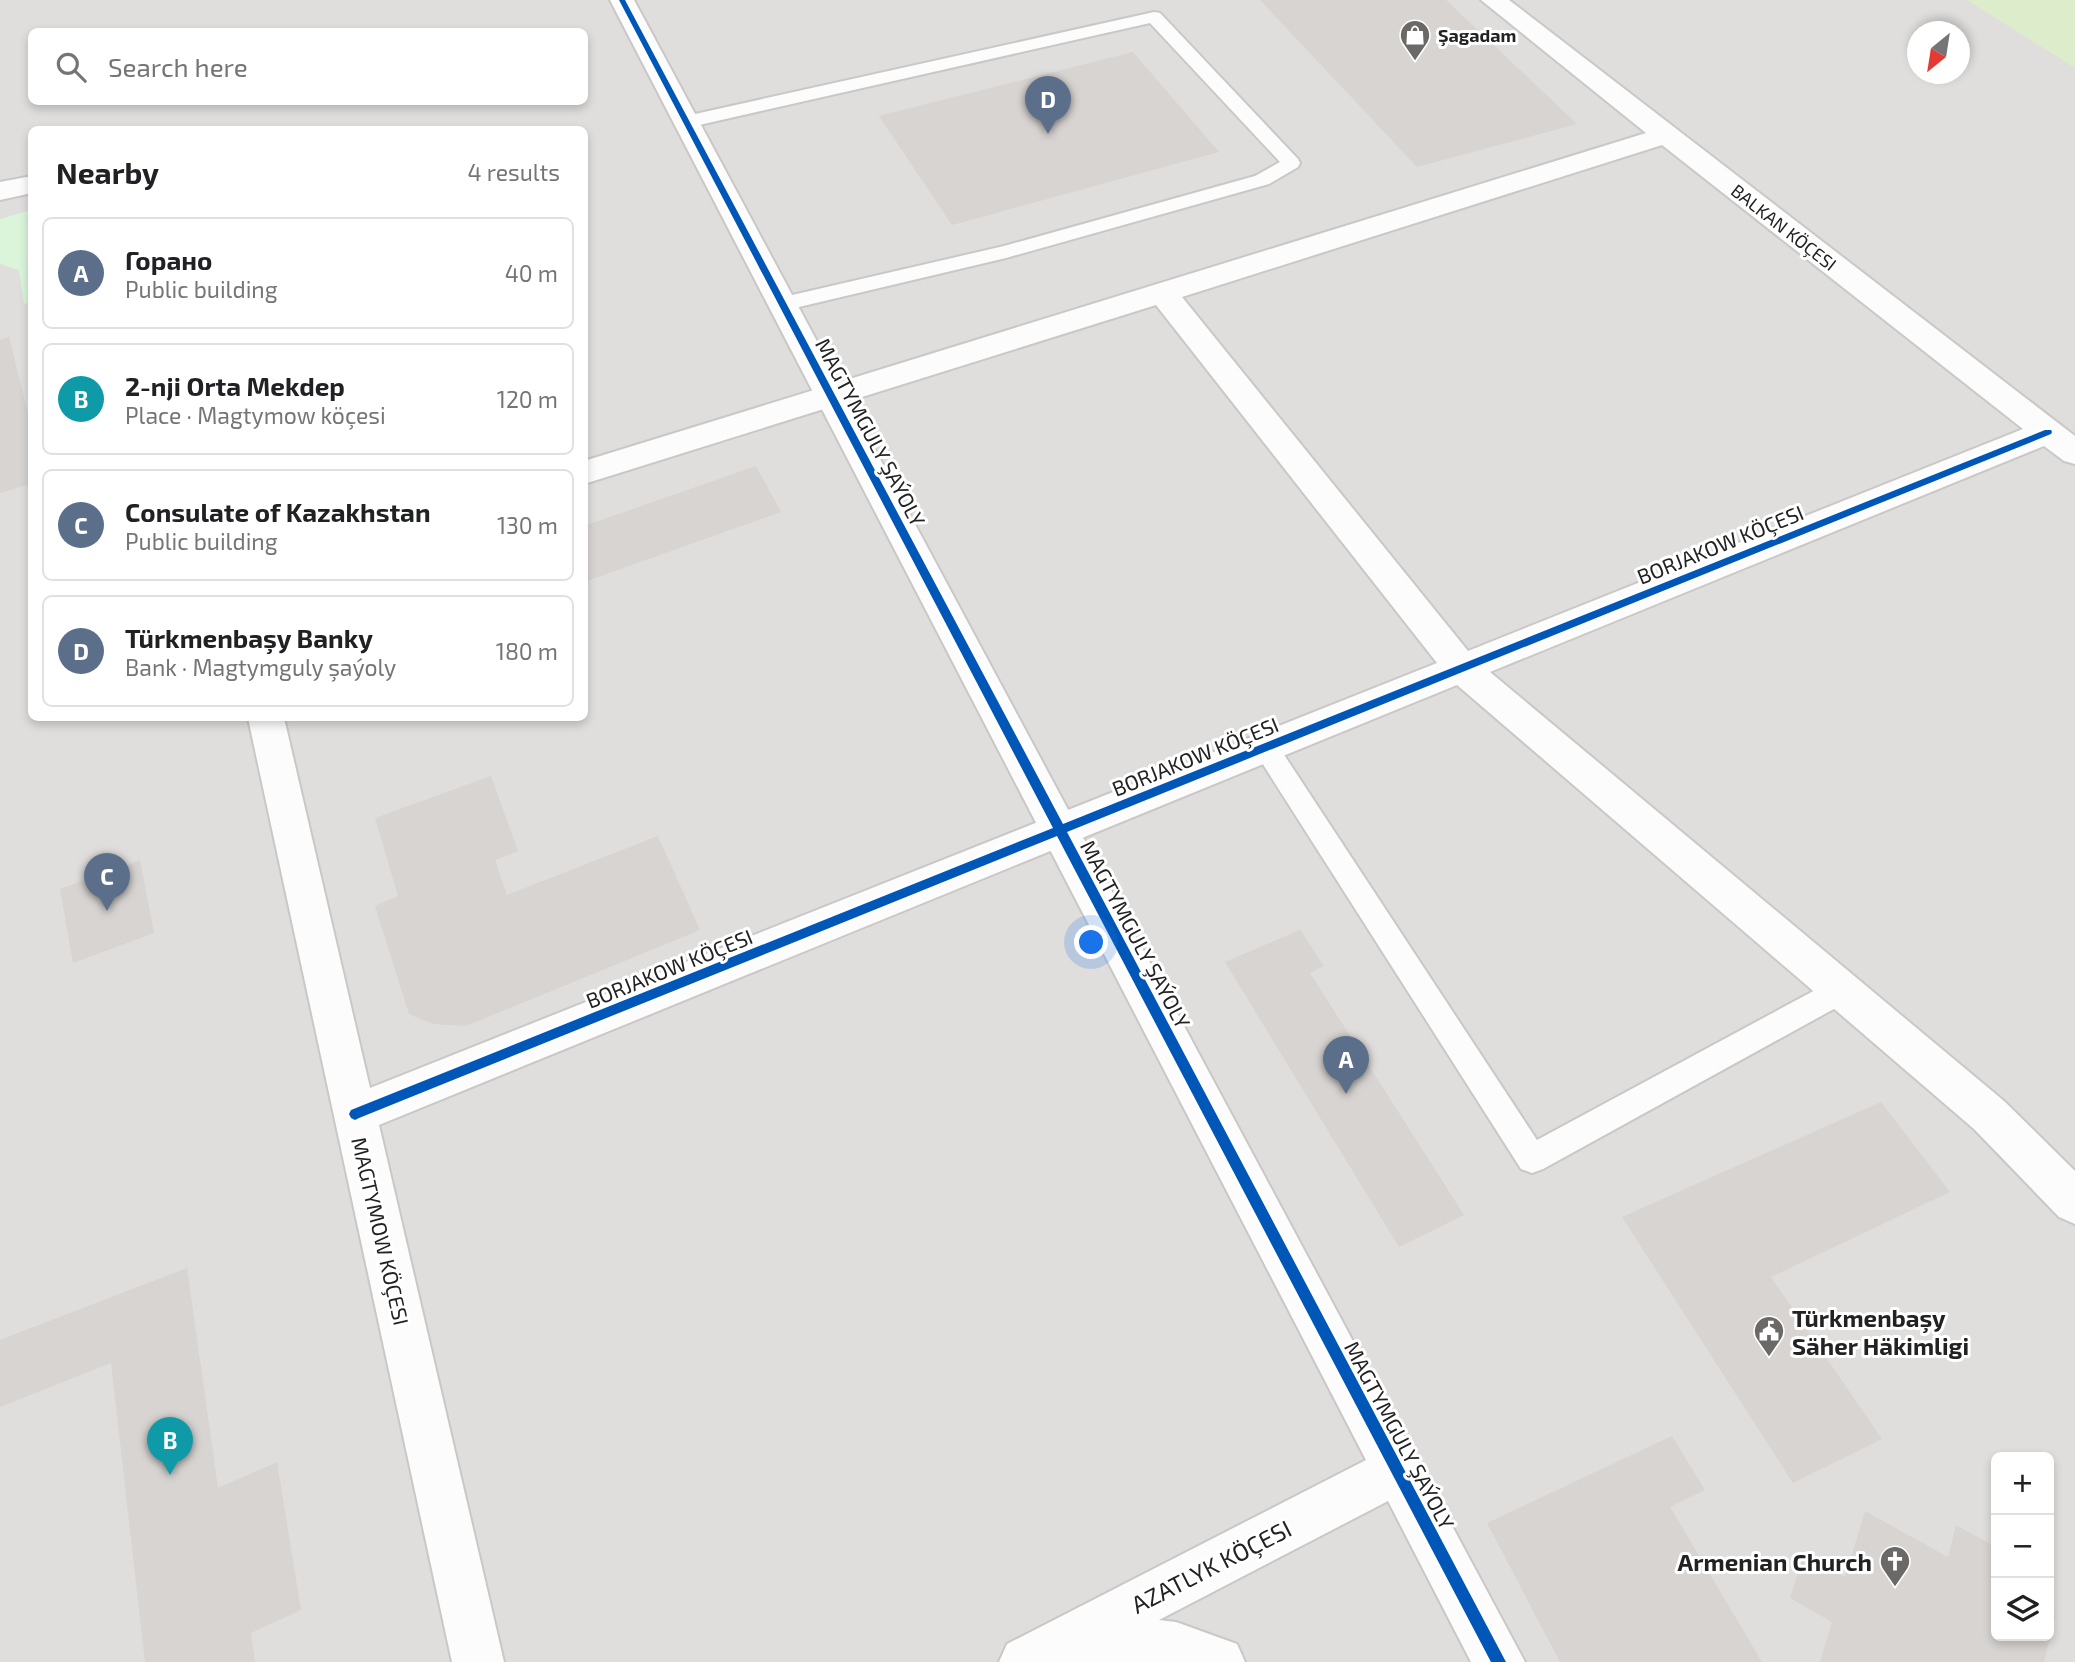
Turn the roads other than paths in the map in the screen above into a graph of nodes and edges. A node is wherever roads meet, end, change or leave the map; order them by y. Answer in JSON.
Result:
{"nodes":[{"id":1,"x":622,"y":0,"type":"edge"},
{"id":2,"x":1493,"y":0,"type":"edge"},
{"id":3,"x":686,"y":122,"type":"junction"},
{"id":4,"x":1667,"y":135,"type":"junction"},
{"id":5,"x":28,"y":185,"type":"edge"},
{"id":6,"x":0,"y":191,"type":"edge"},
{"id":7,"x":1162,"y":292,"type":"junction"},
{"id":8,"x":782,"y":304,"type":"junction"},
{"id":9,"x":830,"y":395,"type":"junction"},
{"id":10,"x":2061,"y":442,"type":"edge"},
{"id":11,"x":588,"y":472,"type":"edge"},
{"id":12,"x":1462,"y":669,"type":"junction"},
{"id":13,"x":267,"y":721,"type":"edge"},
{"id":14,"x":1266,"y":748,"type":"junction"},
{"id":15,"x":1060,"y":832,"type":"junction"},
{"id":16,"x":1842,"y":990,"type":"junction"},
{"id":17,"x":355,"y":1114,"type":"junction"},
{"id":18,"x":2075,"y":1202,"type":"edge"},
{"id":19,"x":1397,"y":1470,"type":"junction"},
{"id":20,"x":1071,"y":1638,"type":"junction"},
{"id":21,"x":478,"y":1662,"type":"edge"},
{"id":22,"x":1024,"y":1662,"type":"edge"},
{"id":23,"x":1219,"y":1662,"type":"edge"},
{"id":24,"x":1499,"y":1662,"type":"edge"}],
"edges":[{"from":1,"to":3,"type":"street","name":"MAGTYMGULY ŞAÝOLY"},
{"from":2,"to":4,"type":"street","name":"BALKAN KÖÇESI"},
{"from":3,"to":8,"type":"street","name":"MAGTYMGULY ŞAÝOLY"},
{"from":3,"to":8,"type":"lane"},
{"from":4,"to":7,"type":"street"},
{"from":4,"to":10,"type":"street","name":"BALKAN KÖÇESI"},
{"from":5,"to":6,"type":"street"},
{"from":7,"to":9,"type":"street"},
{"from":7,"to":12,"type":"street"},
{"from":8,"to":9,"type":"street","name":"MAGTYMGULY ŞAÝOLY"},
{"from":9,"to":11,"type":"street"},
{"from":9,"to":15,"type":"street","name":"MAGTYMGULY ŞAÝOLY"},
{"from":10,"to":12,"type":"street","name":"BORJAKOW KÖÇESI"},
{"from":12,"to":14,"type":"street","name":"BORJAKOW KÖÇESI"},
{"from":12,"to":16,"type":"street"},
{"from":13,"to":17,"type":"street","name":"MAGTYMOW KÖÇESI"},
{"from":14,"to":15,"type":"street","name":"BORJAKOW KÖÇESI"},
{"from":14,"to":16,"type":"lane"},
{"from":15,"to":17,"type":"street","name":"BORJAKOW KÖÇESI"},
{"from":15,"to":19,"type":"street","name":"MAGTYMGULY ŞAÝOLY"},
{"from":16,"to":18,"type":"street"},
{"from":17,"to":21,"type":"street","name":"MAGTYMOW KÖÇESI"},
{"from":19,"to":20,"type":"street","name":"AZATLYK KÖÇESI"},
{"from":19,"to":24,"type":"street","name":"MAGTYMGULY ŞAÝOLY"},
{"from":20,"to":22,"type":"street","name":"AZATLYK KÖÇESI"},
{"from":20,"to":23,"type":"street"}]}
